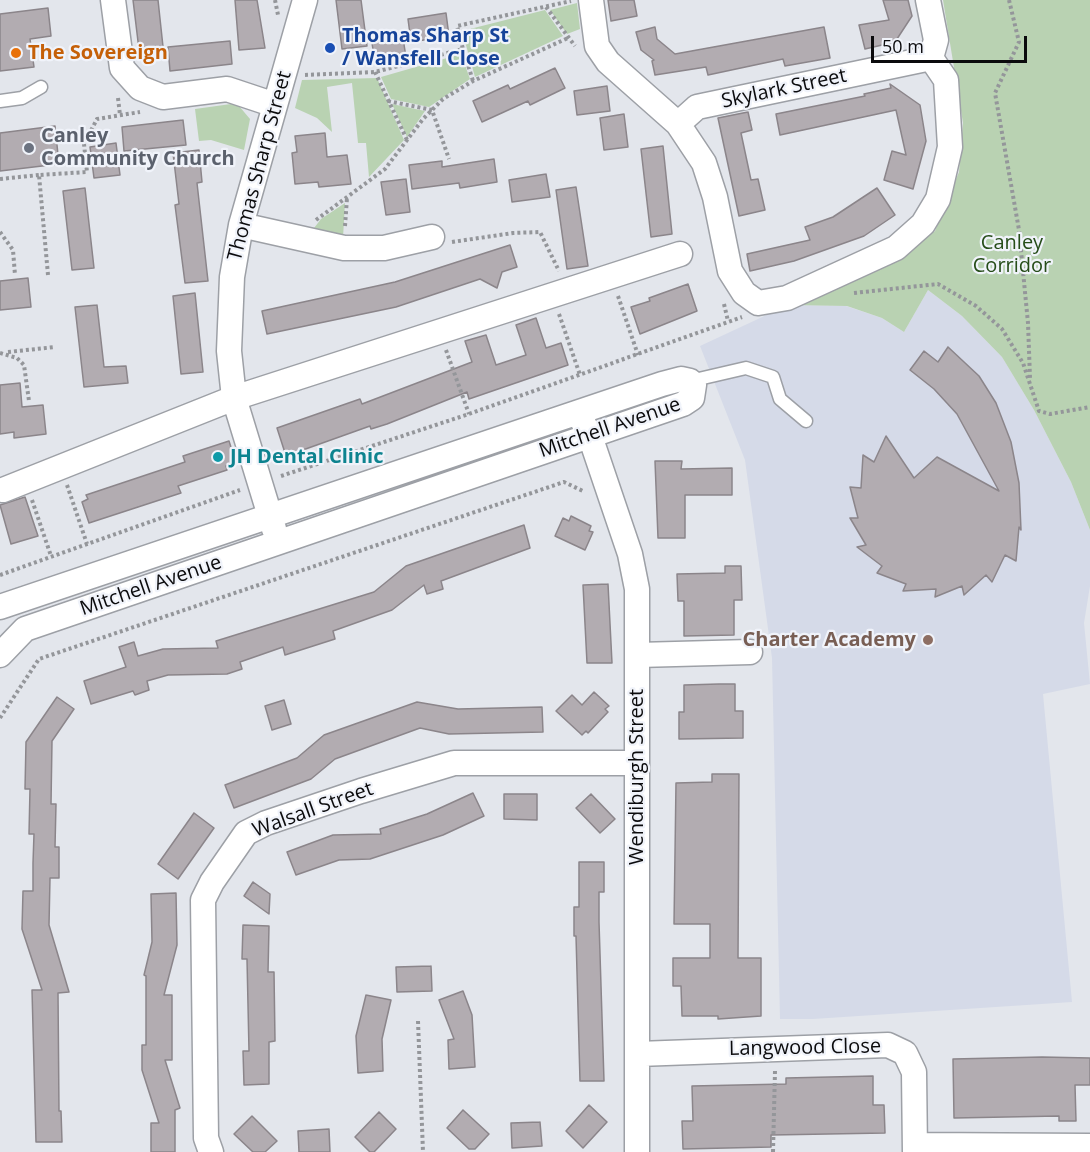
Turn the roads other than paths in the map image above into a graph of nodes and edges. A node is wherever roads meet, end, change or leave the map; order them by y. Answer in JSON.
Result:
{"nodes":[{"id":1,"x":113,"y":0,"type":"edge"},
{"id":2,"x":305,"y":0,"type":"edge"},
{"id":3,"x":591,"y":0,"type":"edge"},
{"id":4,"x":928,"y":0,"type":"edge"},
{"id":5,"x":931,"y":58,"type":"junction"},
{"id":6,"x":41,"y":87,"type":"dead end"},
{"id":7,"x":0,"y":101,"type":"edge"},
{"id":8,"x":275,"y":105,"type":"junction"},
{"id":9,"x":678,"y":124,"type":"junction"},
{"id":10,"x":241,"y":225,"type":"junction"},
{"id":11,"x":432,"y":237,"type":"road end"},
{"id":12,"x":680,"y":254,"type":"dead end"},
{"id":13,"x":690,"y":381,"type":"junction"},
{"id":14,"x":234,"y":398,"type":"junction"},
{"id":15,"x":578,"y":412,"type":"junction"},
{"id":16,"x":806,"y":421,"type":"dead end"},
{"id":17,"x":590,"y":436,"type":"junction"},
{"id":18,"x":3,"y":490,"type":"dead end"},
{"id":19,"x":269,"y":515,"type":"junction"},
{"id":20,"x":278,"y":543,"type":"junction"},
{"id":21,"x":0,"y":607,"type":"edge"},
{"id":22,"x":750,"y":652,"type":"dead end"},
{"id":23,"x":0,"y":655,"type":"edge"},
{"id":24,"x":638,"y":655,"type":"junction"},
{"id":25,"x":636,"y":763,"type":"junction"},
{"id":26,"x":638,"y":1054,"type":"junction"},
{"id":27,"x":1090,"y":1146,"type":"edge"},
{"id":28,"x":915,"y":1148,"type":"edge"},
{"id":29,"x":211,"y":1152,"type":"edge"},
{"id":30,"x":637,"y":1152,"type":"edge"}],
"edges":[{"from":1,"to":8,"type":"street"},
{"from":2,"to":8,"type":"street","name":"Thomas Sharp Street"},
{"from":3,"to":9,"type":"street"},
{"from":4,"to":5,"type":"street"},
{"from":5,"to":9,"type":"street","name":"Skylark Street"},
{"from":5,"to":9,"type":"street"},
{"from":6,"to":7,"type":"lane"},
{"from":8,"to":10,"type":"street","name":"Thomas Sharp Street"},
{"from":10,"to":11,"type":"street"},
{"from":10,"to":14,"type":"street","name":"Thomas Sharp Street"},
{"from":12,"to":14,"type":"street"},
{"from":13,"to":15,"type":"street","name":"Mitchell Avenue"},
{"from":13,"to":16,"type":"lane"},
{"from":13,"to":17,"type":"street","name":"Mitchell Avenue"},
{"from":14,"to":18,"type":"street"},
{"from":14,"to":19,"type":"street","name":"Thomas Sharp Street"},
{"from":15,"to":17,"type":"street","name":"Wendiburgh Street"},
{"from":15,"to":19,"type":"street","name":"Mitchell Avenue"},
{"from":17,"to":20,"type":"street","name":"Mitchell Avenue"},
{"from":17,"to":24,"type":"street","name":"Wendiburgh Street"},
{"from":19,"to":20,"type":"street","name":"Thomas Sharp Street"},
{"from":19,"to":21,"type":"street","name":"Mitchell Avenue"},
{"from":20,"to":23,"type":"street","name":"Mitchell Avenue"},
{"from":22,"to":24,"type":"street"},
{"from":24,"to":25,"type":"street","name":"Wendiburgh Street"},
{"from":25,"to":26,"type":"street","name":"Wendiburgh Street"},
{"from":25,"to":29,"type":"street","name":"Walsall Street"},
{"from":26,"to":28,"type":"street","name":"Langwood Close"},
{"from":26,"to":30,"type":"street","name":"Wendiburgh Street"},
{"from":27,"to":28,"type":"street"}]}
